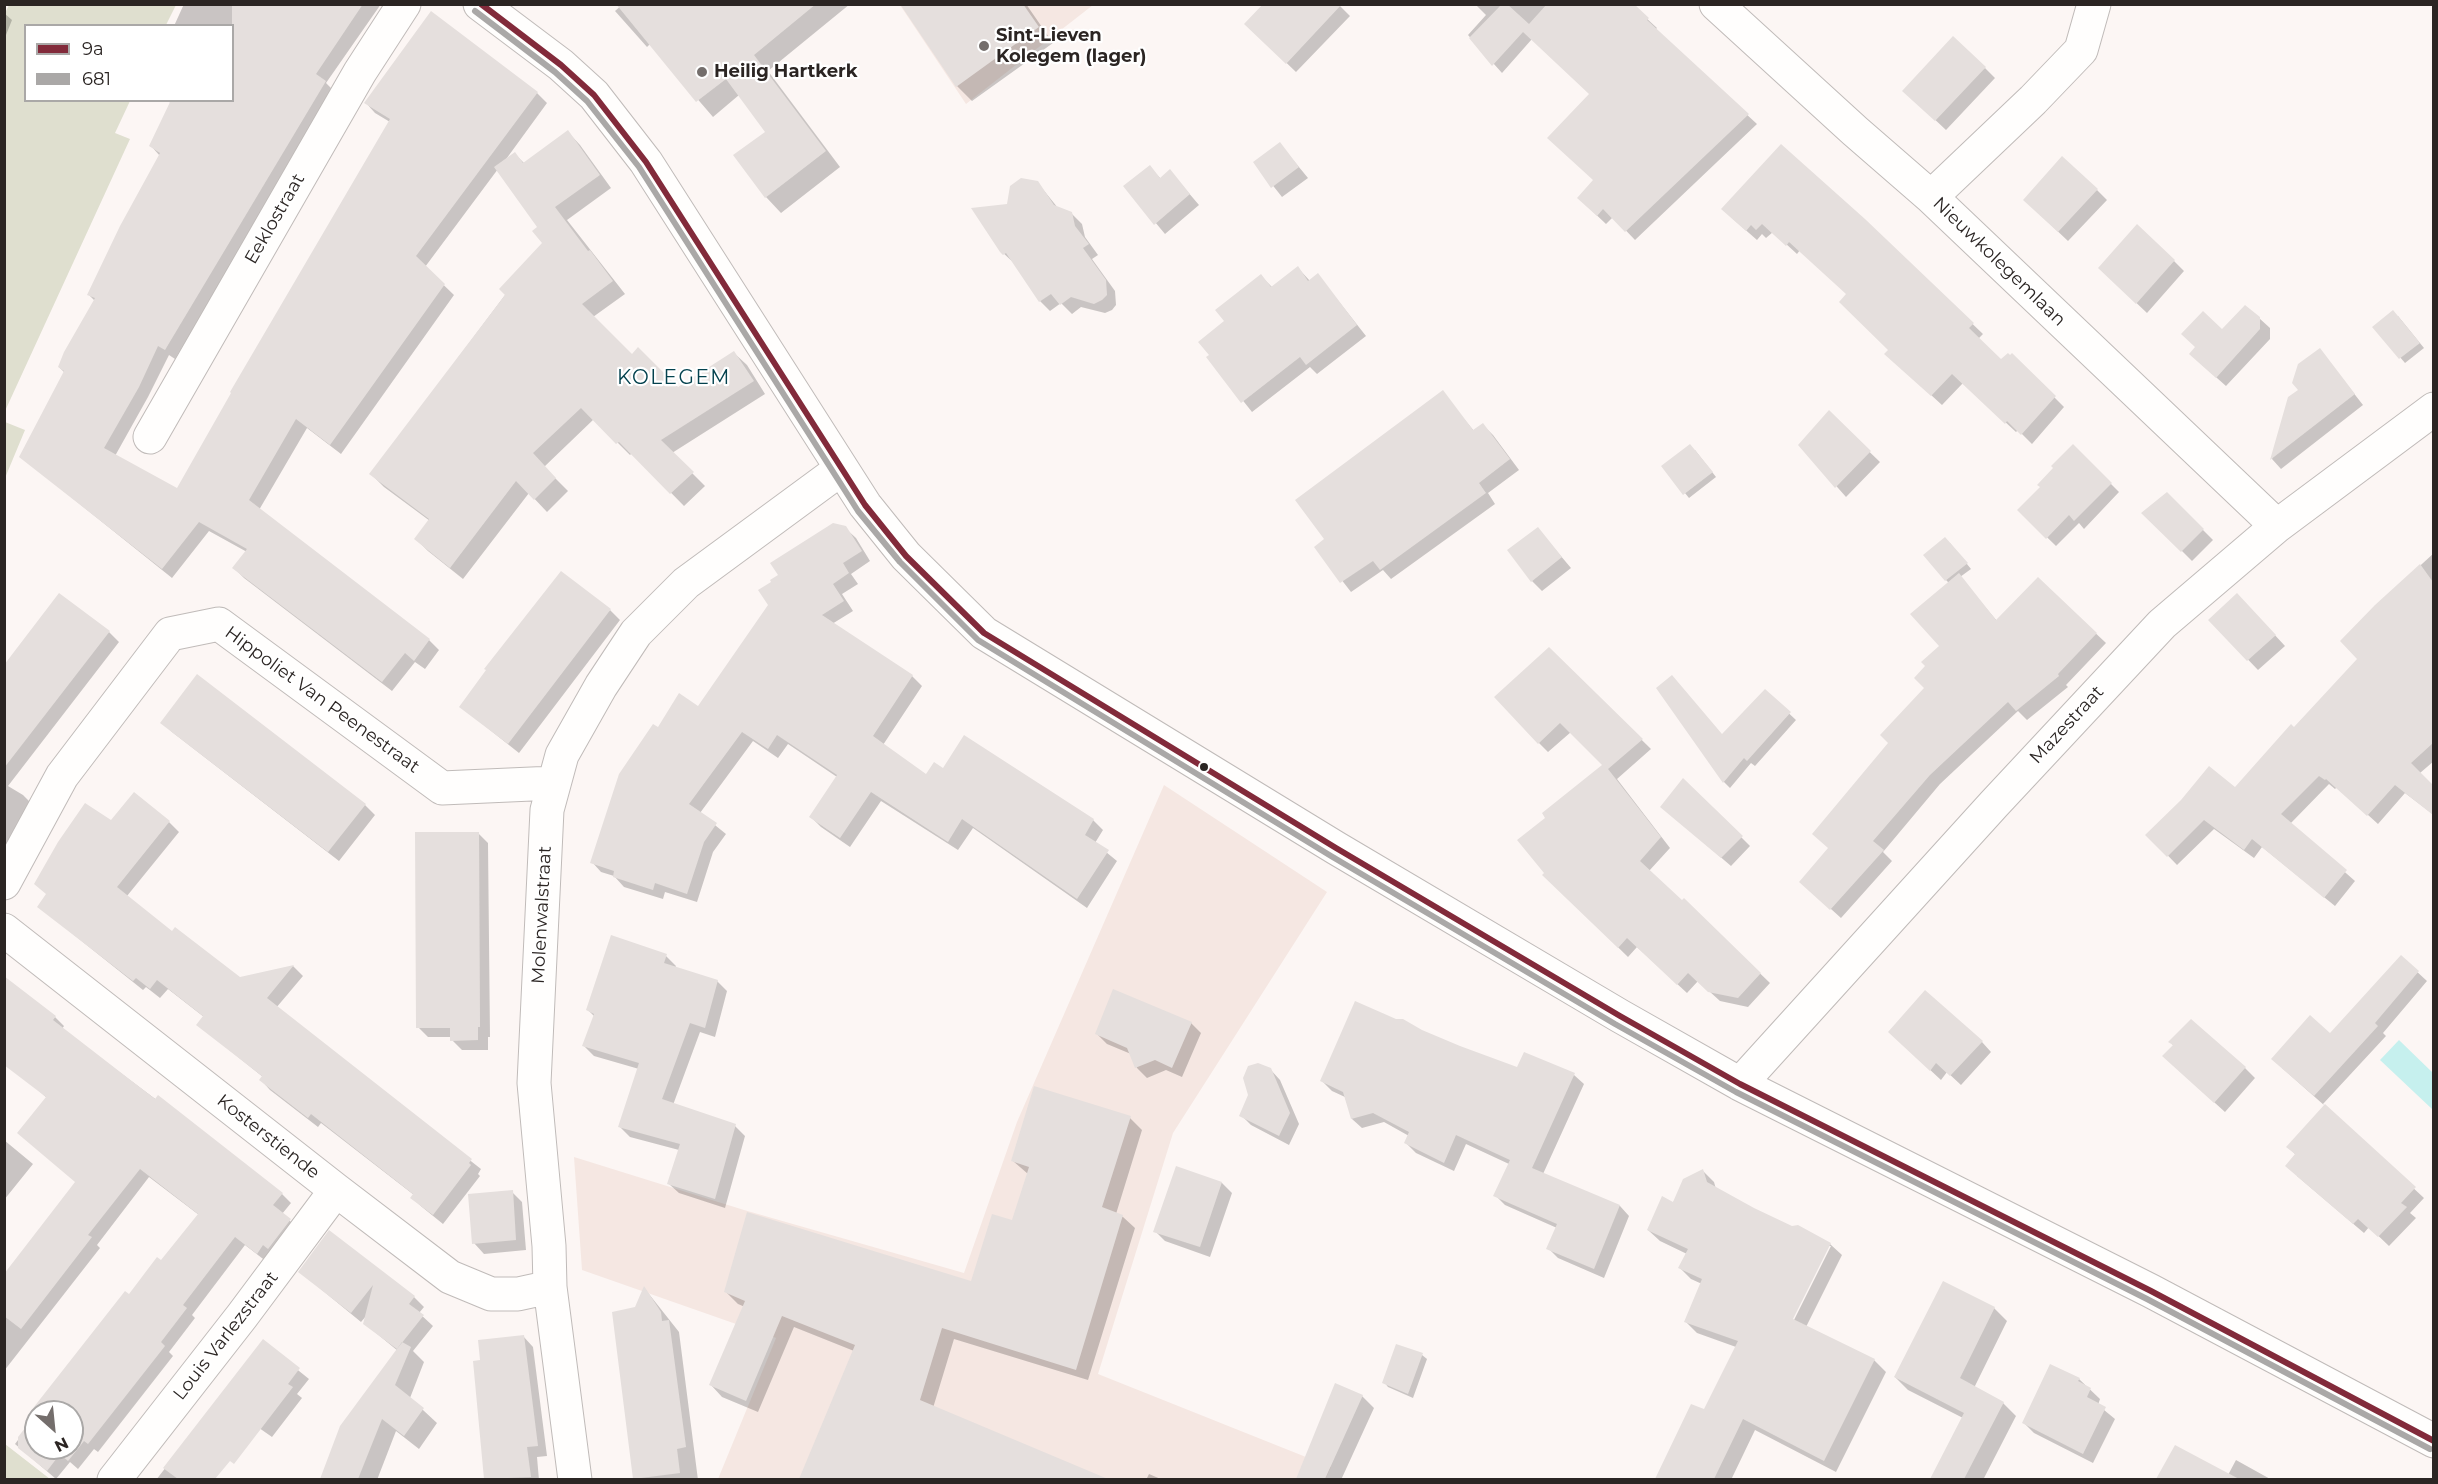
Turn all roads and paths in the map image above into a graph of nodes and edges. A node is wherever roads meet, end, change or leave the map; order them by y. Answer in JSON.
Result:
{"nodes":[{"id":1,"x":404,"y":4,"type":"edge"},
{"id":2,"x":480,"y":4,"type":"edge"},
{"id":3,"x":1716,"y":4,"type":"edge"},
{"id":4,"x":2094,"y":4,"type":"edge"},
{"id":5,"x":1931,"y":197,"type":"junction"},
{"id":6,"x":2433,"y":409,"type":"edge"},
{"id":7,"x":150,"y":437,"type":"dead end"},
{"id":8,"x":841,"y":469,"type":"junction"},
{"id":9,"x":2277,"y":526,"type":"junction"},
{"id":10,"x":554,"y":783,"type":"junction"},
{"id":11,"x":4,"y":883,"type":"edge"},
{"id":12,"x":4,"y":930,"type":"edge"},
{"id":13,"x":1740,"y":1084,"type":"junction"},
{"id":14,"x":336,"y":1190,"type":"junction"},
{"id":15,"x":550,"y":1287,"type":"junction"},
{"id":16,"x":2433,"y":1441,"type":"edge"},
{"id":17,"x":114,"y":1479,"type":"edge"},
{"id":18,"x":575,"y":1479,"type":"edge"}],
"edges":[{"from":1,"to":7,"type":"street","name":"Eeklostraat"},
{"from":2,"to":8,"type":"street"},
{"from":3,"to":5,"type":"street","name":"Nieuwkolegemlaan"},
{"from":4,"to":5,"type":"street"},
{"from":5,"to":9,"type":"street","name":"Nieuwkolegemlaan"},
{"from":6,"to":9,"type":"street","name":"Mazestraat"},
{"from":8,"to":10,"type":"street","name":"Molenwalstraat"},
{"from":8,"to":13,"type":"street"},
{"from":9,"to":13,"type":"street","name":"Mazestraat"},
{"from":10,"to":11,"type":"street","name":"Hippoliet Van Peenestraat"},
{"from":10,"to":15,"type":"street","name":"Molenwalstraat"},
{"from":12,"to":14,"type":"street","name":"Kosterstiende"},
{"from":13,"to":16,"type":"street"},
{"from":14,"to":15,"type":"street","name":"Kosterstiende"},
{"from":14,"to":17,"type":"street","name":"Louis Varlezstraat"},
{"from":15,"to":18,"type":"street","name":"Molenwalstraat"}]}
